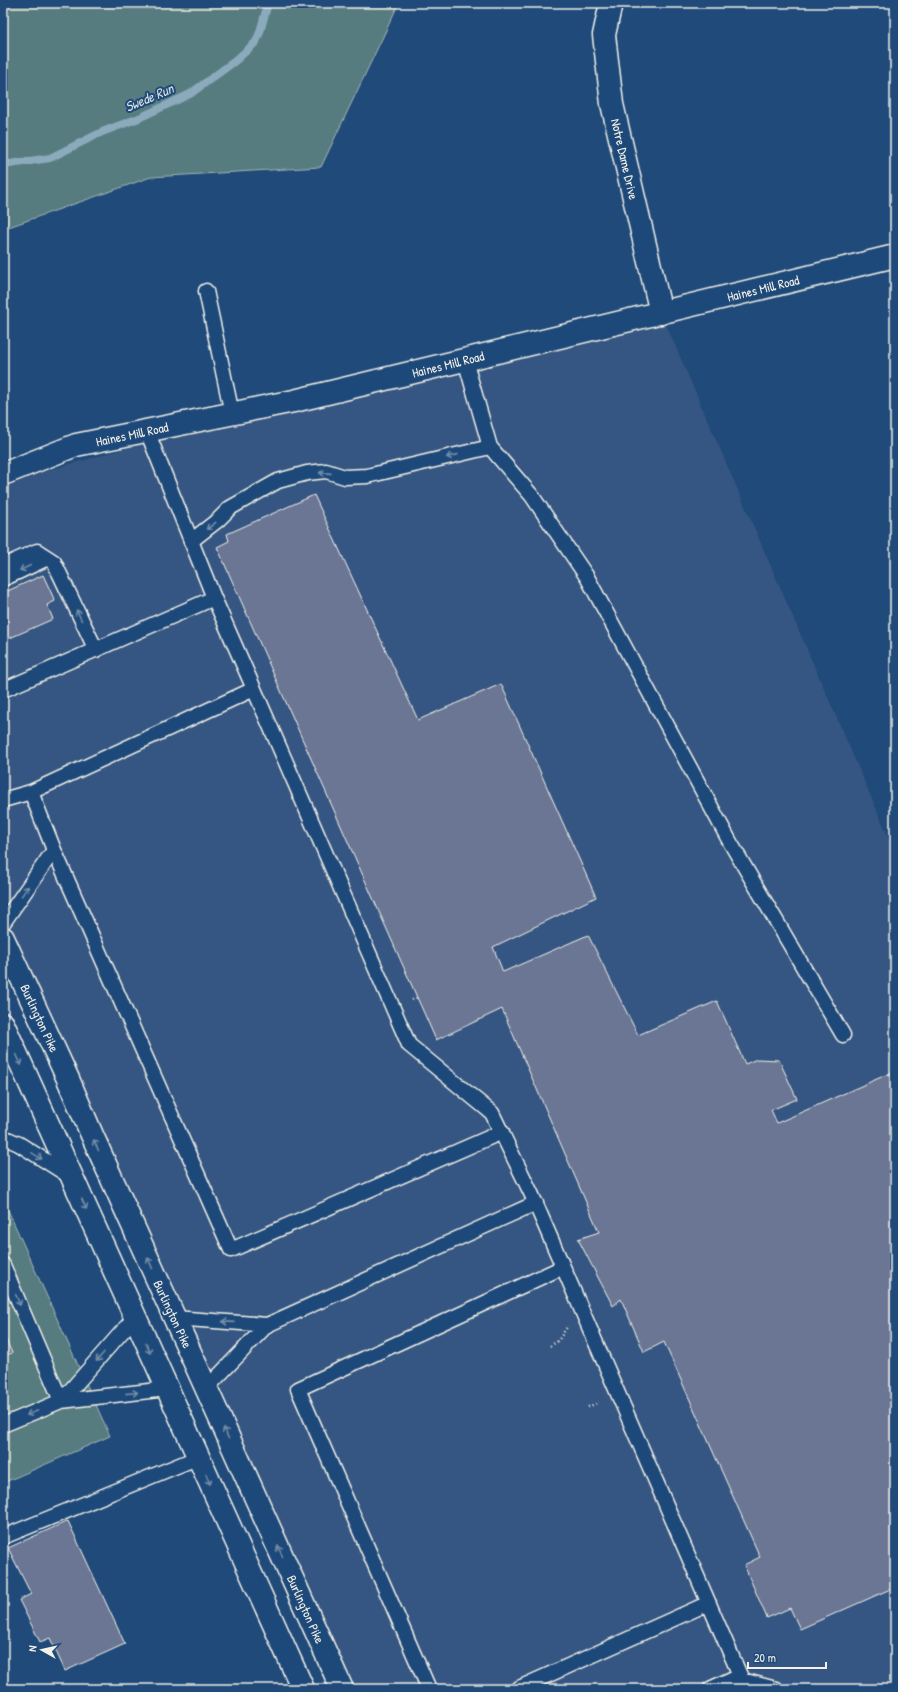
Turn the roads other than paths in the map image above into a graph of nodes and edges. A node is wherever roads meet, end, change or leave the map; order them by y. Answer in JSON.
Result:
{"nodes":[{"id":1,"x":611,"y":3,"type":"edge"},
{"id":2,"x":895,"y":256,"type":"edge"},
{"id":3,"x":206,"y":291,"type":"dead end"},
{"id":4,"x":661,"y":313,"type":"junction"},
{"id":5,"x":464,"y":360,"type":"junction"},
{"id":6,"x":232,"y":414,"type":"junction"},
{"id":7,"x":147,"y":430,"type":"junction"},
{"id":8,"x":490,"y":447,"type":"junction"},
{"id":9,"x":3,"y":474,"type":"edge"},
{"id":10,"x":191,"y":541,"type":"junction"},
{"id":11,"x":48,"y":558,"type":"junction"},
{"id":12,"x":3,"y":566,"type":"edge"},
{"id":13,"x":3,"y":578,"type":"edge"},
{"id":14,"x":214,"y":598,"type":"junction"},
{"id":15,"x":96,"y":650,"type":"junction"},
{"id":16,"x":254,"y":689,"type":"junction"},
{"id":17,"x":3,"y":690,"type":"edge"},
{"id":18,"x":31,"y":792,"type":"junction"},
{"id":19,"x":3,"y":800,"type":"edge"},
{"id":20,"x":54,"y":850,"type":"junction"},
{"id":21,"x":3,"y":923,"type":"edge"},
{"id":22,"x":3,"y":938,"type":"edge"},
{"id":23,"x":3,"y":1024,"type":"edge"},
{"id":24,"x":843,"y":1035,"type":"dead end"},
{"id":25,"x":502,"y":1132,"type":"junction"},
{"id":26,"x":3,"y":1137,"type":"edge"},
{"id":27,"x":71,"y":1177,"type":"junction"},
{"id":28,"x":536,"y":1203,"type":"junction"},
{"id":29,"x":3,"y":1265,"type":"edge"},
{"id":30,"x":563,"y":1267,"type":"junction"},
{"id":31,"x":134,"y":1317,"type":"junction"},
{"id":32,"x":174,"y":1318,"type":"junction"},
{"id":33,"x":267,"y":1325,"type":"junction"},
{"id":34,"x":167,"y":1389,"type":"junction"},
{"id":35,"x":206,"y":1389,"type":"junction"},
{"id":36,"x":61,"y":1401,"type":"junction"},
{"id":37,"x":3,"y":1425,"type":"edge"},
{"id":38,"x":198,"y":1457,"type":"junction"},
{"id":39,"x":3,"y":1537,"type":"edge"},
{"id":40,"x":709,"y":1603,"type":"junction"},
{"id":41,"x":740,"y":1675,"type":"junction"},
{"id":42,"x":303,"y":1689,"type":"edge"},
{"id":43,"x":342,"y":1689,"type":"edge"},
{"id":44,"x":429,"y":1689,"type":"edge"},
{"id":45,"x":517,"y":1689,"type":"edge"},
{"id":46,"x":710,"y":1689,"type":"edge"},
{"id":47,"x":776,"y":1689,"type":"edge"}],
"edges":[{"from":1,"to":4,"type":"main road","name":"Notre Dame Drive"},
{"from":2,"to":4,"type":"main road","name":"Haines Mill Road"},
{"from":3,"to":6,"type":"lane"},
{"from":4,"to":5,"type":"main road","name":"Haines Mill Road"},
{"from":5,"to":6,"type":"main road","name":"Haines Mill Road"},
{"from":5,"to":8,"type":"lane"},
{"from":6,"to":7,"type":"main road","name":"Haines Mill Road"},
{"from":7,"to":9,"type":"main road","name":"Haines Mill Road"},
{"from":7,"to":10,"type":"lane"},
{"from":8,"to":10,"type":"lane","one_way":true},
{"from":8,"to":24,"type":"lane"},
{"from":10,"to":14,"type":"lane"},
{"from":11,"to":12,"type":"lane"},
{"from":11,"to":13,"type":"lane","one_way":true},
{"from":15,"to":11,"type":"lane","one_way":true},
{"from":14,"to":15,"type":"lane"},
{"from":14,"to":16,"type":"lane"},
{"from":15,"to":17,"type":"lane"},
{"from":16,"to":18,"type":"lane"},
{"from":16,"to":25,"type":"lane"},
{"from":18,"to":19,"type":"lane"},
{"from":18,"to":20,"type":"lane"},
{"from":21,"to":20,"type":"lane","one_way":true},
{"from":20,"to":25,"type":"lane"},
{"from":32,"to":22,"type":"main road","name":"Burlington Pike","one_way":true},
{"from":23,"to":27,"type":"main road","one_way":true},
{"from":25,"to":28,"type":"lane"},
{"from":26,"to":27,"type":"lane","one_way":true},
{"from":27,"to":31,"type":"main road","one_way":true},
{"from":28,"to":30,"type":"lane"},
{"from":28,"to":33,"type":"lane"},
{"from":29,"to":36,"type":"lane","one_way":true},
{"from":30,"to":40,"type":"lane"},
{"from":30,"to":44,"type":"lane"},
{"from":31,"to":34,"type":"main road","one_way":true},
{"from":31,"to":36,"type":"lane","one_way":true},
{"from":33,"to":32,"type":"lane","one_way":true},
{"from":32,"to":35,"type":"main road","name":"Burlington Pike"},
{"from":33,"to":35,"type":"lane"},
{"from":36,"to":34,"type":"lane","one_way":true},
{"from":34,"to":38,"type":"main road"},
{"from":43,"to":35,"type":"main road","name":"Burlington Pike","one_way":true},
{"from":36,"to":37,"type":"lane","one_way":true},
{"from":38,"to":39,"type":"lane"},
{"from":38,"to":42,"type":"main road","one_way":true},
{"from":40,"to":41,"type":"lane"},
{"from":40,"to":45,"type":"lane"},
{"from":41,"to":46,"type":"lane"},
{"from":41,"to":47,"type":"lane"}]}
